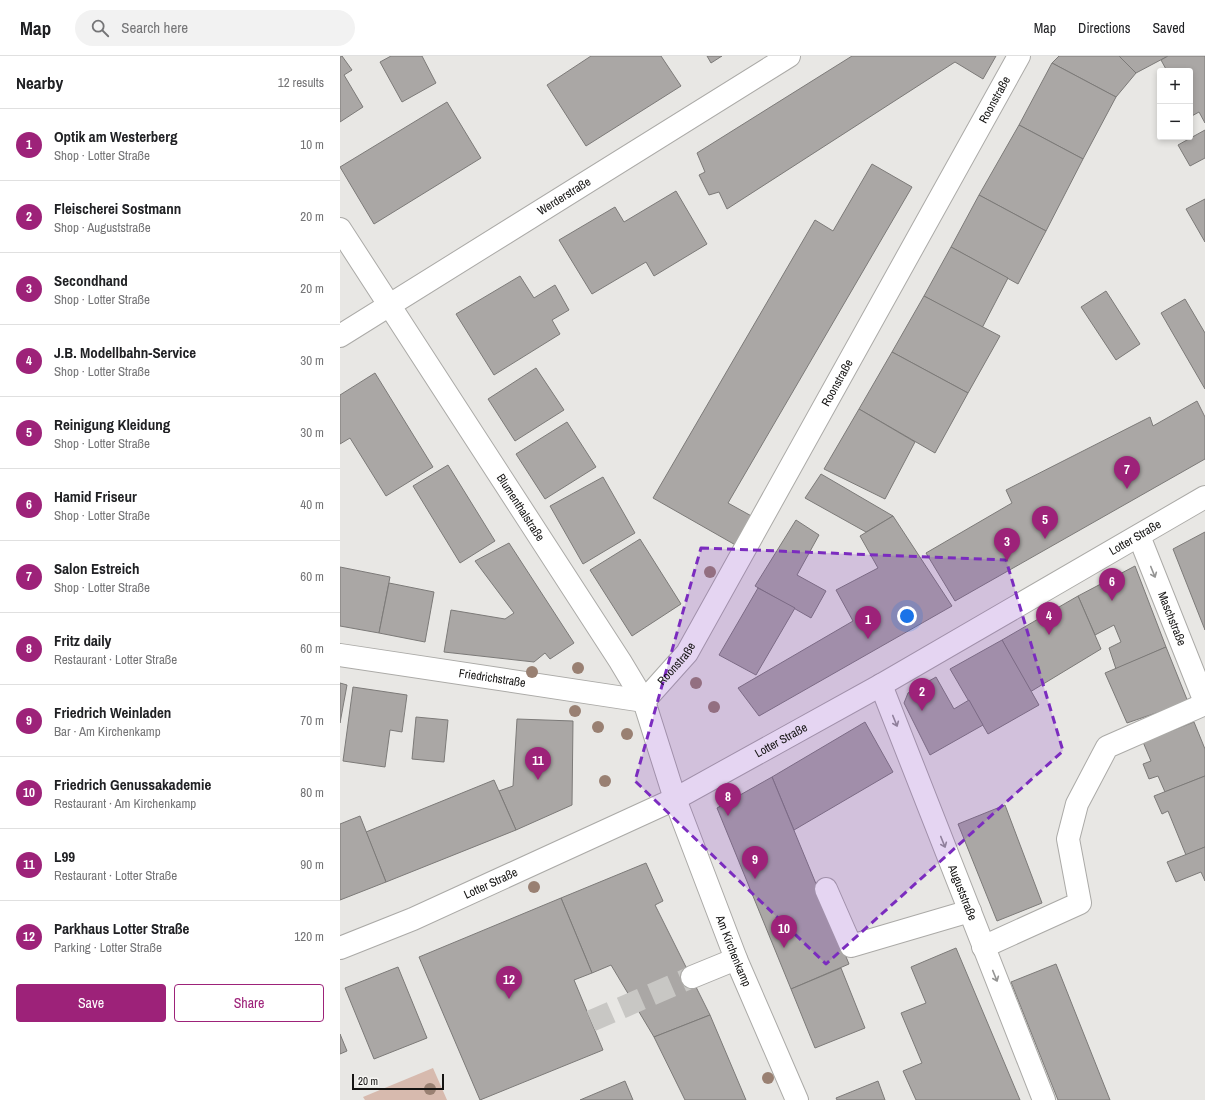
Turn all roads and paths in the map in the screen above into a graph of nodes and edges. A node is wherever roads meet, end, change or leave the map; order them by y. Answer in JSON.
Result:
{"nodes":[{"id":1,"x":789,"y":56,"type":"edge"},
{"id":2,"x":1019,"y":56,"type":"edge"},
{"id":3,"x":340,"y":230,"type":"edge"},
{"id":4,"x":389,"y":306,"type":"junction"},
{"id":5,"x":340,"y":336,"type":"edge"},
{"id":6,"x":1205,"y":497,"type":"edge"},
{"id":7,"x":1139,"y":536,"type":"junction"},
{"id":8,"x":340,"y":655,"type":"edge"},
{"id":9,"x":881,"y":685,"type":"junction"},
{"id":10,"x":644,"y":701,"type":"junction"},
{"id":11,"x":1205,"y":703,"type":"edge"},
{"id":12,"x":675,"y":799,"type":"junction"},
{"id":13,"x":826,"y":889,"type":"dead end"},
{"id":14,"x":970,"y":911,"type":"junction"},
{"id":15,"x":983,"y":946,"type":"junction"},
{"id":16,"x":340,"y":948,"type":"edge"},
{"id":17,"x":736,"y":959,"type":"junction"},
{"id":18,"x":692,"y":977,"type":"tunnel mouth"},
{"id":19,"x":797,"y":1100,"type":"edge"},
{"id":20,"x":1044,"y":1100,"type":"edge"}],
"edges":[{"from":1,"to":4,"type":"street","name":"Werderstraße"},
{"from":2,"to":10,"type":"street","name":"Roonstraße"},
{"from":3,"to":4,"type":"street","name":"Blumenthalstraße"},
{"from":4,"to":5,"type":"street","name":"Werderstraße"},
{"from":4,"to":10,"type":"street","name":"Blumenthalstraße"},
{"from":6,"to":7,"type":"street","name":"Lotter Straße"},
{"from":7,"to":9,"type":"street","name":"Lotter Straße"},
{"from":7,"to":11,"type":"street","name":"Maschstraße","one_way":true},
{"from":8,"to":10,"type":"street","name":"Friedrichstraße"},
{"from":9,"to":12,"type":"street","name":"Lotter Straße"},
{"from":9,"to":14,"type":"street","name":"Auguststraße","one_way":true},
{"from":10,"to":12,"type":"street","name":"Blumenthalstraße"},
{"from":11,"to":15,"type":"street"},
{"from":12,"to":16,"type":"street","name":"Lotter Straße"},
{"from":12,"to":17,"type":"street","name":"Am Kirchenkamp"},
{"from":13,"to":14,"type":"street"},
{"from":14,"to":15,"type":"street","name":"Auguststraße"},
{"from":15,"to":20,"type":"street","name":"Auguststraße","one_way":true},
{"from":17,"to":18,"type":"street"},
{"from":17,"to":19,"type":"street","name":"Am Kirchenkamp"}]}
